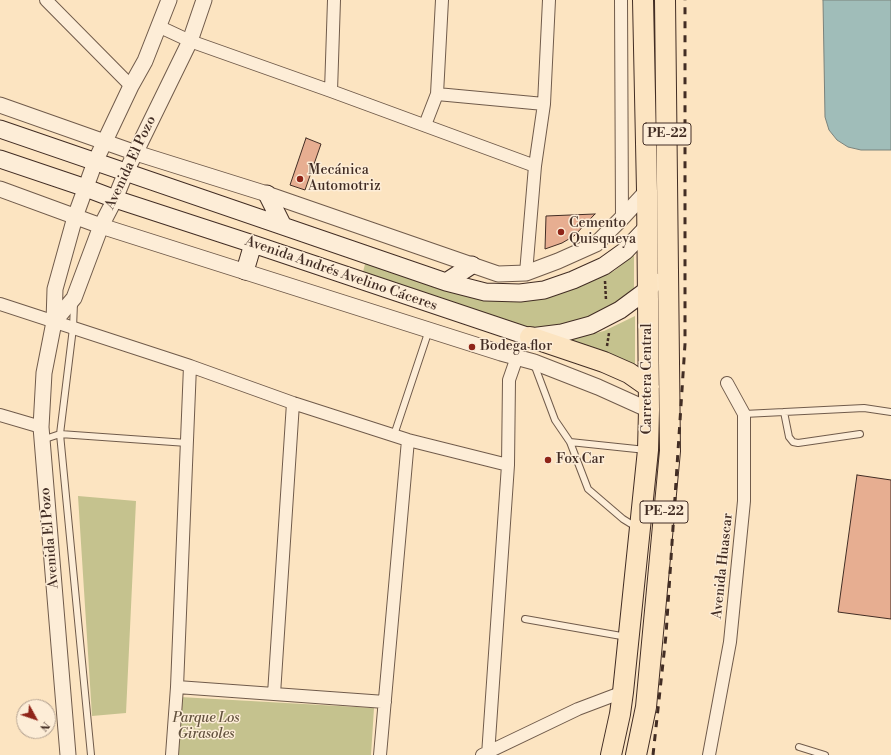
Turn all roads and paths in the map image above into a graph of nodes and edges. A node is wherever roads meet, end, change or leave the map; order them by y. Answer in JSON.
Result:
{"nodes":[{"id":1,"x":46,"y":0,"type":"edge"},
{"id":2,"x":169,"y":0,"type":"edge"},
{"id":3,"x":204,"y":0,"type":"edge"},
{"id":4,"x":334,"y":0,"type":"edge"},
{"id":5,"x":442,"y":0,"type":"edge"},
{"id":6,"x":549,"y":0,"type":"edge"},
{"id":7,"x":621,"y":0,"type":"edge"},
{"id":8,"x":643,"y":0,"type":"edge"},
{"id":9,"x":665,"y":0,"type":"edge"},
{"id":10,"x":160,"y":28,"type":"junction"},
{"id":11,"x":190,"y":41,"type":"junction"},
{"id":12,"x":666,"y":54,"type":"junction"},
{"id":13,"x":644,"y":55,"type":"junction"},
{"id":14,"x":132,"y":86,"type":"junction"},
{"id":15,"x":331,"y":91,"type":"junction"},
{"id":16,"x":437,"y":94,"type":"junction"},
{"id":17,"x":544,"y":104,"type":"junction"},
{"id":18,"x":0,"y":105,"type":"edge"},
{"id":19,"x":425,"y":125,"type":"junction"},
{"id":20,"x":0,"y":129,"type":"edge"},
{"id":21,"x":104,"y":142,"type":"junction"},
{"id":22,"x":136,"y":152,"type":"junction"},
{"id":23,"x":0,"y":159,"type":"edge"},
{"id":24,"x":95,"y":162,"type":"junction"},
{"id":25,"x":535,"y":166,"type":"junction"},
{"id":26,"x":126,"y":172,"type":"junction"},
{"id":27,"x":86,"y":188,"type":"junction"},
{"id":28,"x":0,"y":189,"type":"edge"},
{"id":29,"x":647,"y":191,"type":"junction"},
{"id":30,"x":267,"y":194,"type":"junction"},
{"id":31,"x":115,"y":200,"type":"junction"},
{"id":32,"x":75,"y":217,"type":"junction"},
{"id":33,"x":622,"y":218,"type":"junction"},
{"id":34,"x":101,"y":226,"type":"junction"},
{"id":35,"x":283,"y":226,"type":"junction"},
{"id":36,"x":647,"y":228,"type":"junction"},
{"id":37,"x":253,"y":244,"type":"junction"},
{"id":38,"x":356,"y":252,"type":"junction"},
{"id":39,"x":472,"y":265,"type":"junction"},
{"id":40,"x":669,"y":267,"type":"junction"},
{"id":41,"x":245,"y":271,"type":"junction"},
{"id":42,"x":526,"y":272,"type":"junction"},
{"id":43,"x":351,"y":277,"type":"junction"},
{"id":44,"x":446,"y":282,"type":"junction"},
{"id":45,"x":647,"y":290,"type":"junction"},
{"id":46,"x":74,"y":298,"type":"junction"},
{"id":47,"x":0,"y":304,"type":"edge"},
{"id":48,"x":54,"y":322,"type":"junction"},
{"id":49,"x":73,"y":328,"type":"junction"},
{"id":50,"x":429,"y":330,"type":"junction"},
{"id":51,"x":530,"y":337,"type":"junction"},
{"id":52,"x":517,"y":357,"type":"junction"},
{"id":53,"x":534,"y":362,"type":"junction"},
{"id":54,"x":190,"y":366,"type":"junction"},
{"id":55,"x":727,"y":383,"type":"dead end"},
{"id":56,"x":649,"y":387,"type":"junction"},
{"id":57,"x":293,"y":403,"type":"junction"},
{"id":58,"x":649,"y":410,"type":"junction"},
{"id":59,"x":784,"y":412,"type":"junction"},
{"id":60,"x":891,"y":412,"type":"edge"},
{"id":61,"x":744,"y":414,"type":"junction"},
{"id":62,"x":0,"y":415,"type":"edge"},
{"id":63,"x":42,"y":434,"type":"junction"},
{"id":64,"x":60,"y":434,"type":"junction"},
{"id":65,"x":860,"y":434,"type":"dead end"},
{"id":66,"x":394,"y":435,"type":"junction"},
{"id":67,"x":408,"y":440,"type":"junction"},
{"id":68,"x":570,"y":442,"type":"junction"},
{"id":69,"x":187,"y":443,"type":"junction"},
{"id":70,"x":648,"y":450,"type":"junction"},
{"id":71,"x":508,"y":465,"type":"junction"},
{"id":72,"x":640,"y":529,"type":"junction"},
{"id":73,"x":525,"y":620,"type":"dead end"},
{"id":74,"x":629,"y":638,"type":"junction"},
{"id":75,"x":177,"y":687,"type":"junction"},
{"id":76,"x":623,"y":692,"type":"junction"},
{"id":77,"x":274,"y":694,"type":"junction"},
{"id":78,"x":385,"y":702,"type":"junction"},
{"id":79,"x":799,"y":747,"type":"dead end"},
{"id":80,"x":486,"y":754,"type":"edge"},
{"id":81,"x":68,"y":755,"type":"edge"},
{"id":82,"x":91,"y":755,"type":"edge"},
{"id":83,"x":172,"y":755,"type":"edge"},
{"id":84,"x":380,"y":755,"type":"edge"},
{"id":85,"x":611,"y":755,"type":"edge"},
{"id":86,"x":636,"y":755,"type":"edge"},
{"id":87,"x":709,"y":755,"type":"edge"},
{"id":88,"x":825,"y":755,"type":"edge"}],
"edges":[{"from":1,"to":14,"type":"street"},
{"from":2,"to":10,"type":"street","name":"Avenida El Pozo"},
{"from":3,"to":11,"type":"street","name":"Avenida El Pozo"},
{"from":4,"to":15,"type":"street"},
{"from":5,"to":16,"type":"street"},
{"from":6,"to":17,"type":"street"},
{"from":7,"to":33,"type":"street"},
{"from":8,"to":13,"type":"highway","name":"Carretera Central","number":"PE-22"},
{"from":9,"to":12,"type":"highway","name":"Carretera Central","number":"PE-22"},
{"from":10,"to":11,"type":"street"},
{"from":10,"to":14,"type":"street","name":"Avenida El Pozo"},
{"from":11,"to":15,"type":"street"},
{"from":11,"to":22,"type":"street","name":"Avenida El Pozo"},
{"from":12,"to":13,"type":"highway"},
{"from":12,"to":40,"type":"highway","name":"Carretera Central","number":"PE-22"},
{"from":13,"to":29,"type":"highway","name":"Carretera Central","number":"PE-22"},
{"from":14,"to":21,"type":"street","name":"Avenida El Pozo"},
{"from":15,"to":19,"type":"street"},
{"from":16,"to":17,"type":"street"},
{"from":16,"to":19,"type":"street"},
{"from":17,"to":25,"type":"street"},
{"from":18,"to":21,"type":"street"},
{"from":19,"to":25,"type":"street"},
{"from":20,"to":24,"type":"main road","name":"Avenida Andrés Avelino Cáceres"},
{"from":21,"to":22,"type":"street"},
{"from":21,"to":24,"type":"street","name":"Avenida El Pozo"},
{"from":22,"to":26,"type":"street","name":"Avenida El Pozo"},
{"from":22,"to":30,"type":"street"},
{"from":23,"to":27,"type":"main road","name":"Avenida Andrés Avelino Cáceres"},
{"from":24,"to":26,"type":"main road","name":"Avenida Andrés Avelino Cáceres"},
{"from":24,"to":27,"type":"street","name":"Avenida El Pozo"},
{"from":25,"to":42,"type":"street"},
{"from":26,"to":31,"type":"street","name":"Avenida El Pozo"},
{"from":26,"to":35,"type":"main road","name":"Avenida Andrés Avelino Cáceres"},
{"from":27,"to":31,"type":"main road","name":"Avenida Andrés Avelino Cáceres"},
{"from":27,"to":32,"type":"street","name":"Avenida El Pozo"},
{"from":28,"to":32,"type":"street"},
{"from":29,"to":33,"type":"street"},
{"from":29,"to":36,"type":"highway","name":"Carretera Central","number":"PE-22"},
{"from":30,"to":35,"type":"main road"},
{"from":30,"to":39,"type":"street"},
{"from":31,"to":34,"type":"street","name":"Avenida El Pozo"},
{"from":31,"to":37,"type":"main road","name":"Avenida Andrés Avelino Cáceres"},
{"from":32,"to":34,"type":"street"},
{"from":32,"to":48,"type":"street","name":"Avenida El Pozo"},
{"from":33,"to":42,"type":"street"},
{"from":34,"to":41,"type":"street"},
{"from":34,"to":46,"type":"street","name":"Avenida El Pozo"},
{"from":35,"to":38,"type":"main road","name":"Avenida Andrés Avelino Cáceres"},
{"from":36,"to":44,"type":"main road","name":"Avenida Andrés Avelino Cáceres"},
{"from":36,"to":45,"type":"highway","name":"Carretera Central","number":"PE-22"},
{"from":37,"to":41,"type":"main road"},
{"from":37,"to":43,"type":"main road","name":"Avenida Andrés Avelino Cáceres"},
{"from":38,"to":43,"type":"main road"},
{"from":38,"to":44,"type":"main road","name":"Avenida Andrés Avelino Cáceres"},
{"from":39,"to":42,"type":"street"},
{"from":39,"to":44,"type":"main road"},
{"from":40,"to":45,"type":"main road","name":"Avenida Andrés Avelino Cáceres"},
{"from":40,"to":86,"type":"highway","name":"Carretera Central","number":"PE-22"},
{"from":41,"to":50,"type":"street"},
{"from":43,"to":51,"type":"main road","name":"Avenida Andrés Avelino Cáceres"},
{"from":45,"to":51,"type":"main road","name":"Avenida Andrés Avelino Cáceres"},
{"from":45,"to":56,"type":"highway","name":"Carretera Central","number":"PE-22"},
{"from":46,"to":48,"type":"street","name":"Avenida El Pozo"},
{"from":46,"to":49,"type":"lane"},
{"from":47,"to":48,"type":"street"},
{"from":48,"to":49,"type":"street"},
{"from":48,"to":63,"type":"street","name":"Avenida El Pozo"},
{"from":49,"to":54,"type":"street"},
{"from":49,"to":64,"type":"lane"},
{"from":50,"to":52,"type":"street"},
{"from":50,"to":66,"type":"lane"},
{"from":51,"to":56,"type":"highway"},
{"from":52,"to":53,"type":"street"},
{"from":52,"to":71,"type":"street"},
{"from":53,"to":58,"type":"street"},
{"from":53,"to":68,"type":"lane"},
{"from":54,"to":57,"type":"street"},
{"from":54,"to":69,"type":"street"},
{"from":55,"to":61,"type":"street","name":"Avenida Huascar"},
{"from":56,"to":58,"type":"highway","name":"Carretera Central","number":"PE-22"},
{"from":57,"to":66,"type":"street"},
{"from":57,"to":77,"type":"street"},
{"from":58,"to":70,"type":"highway","name":"Carretera Central","number":"PE-22"},
{"from":59,"to":60,"type":"lane"},
{"from":59,"to":61,"type":"lane"},
{"from":59,"to":65,"type":"lane"},
{"from":61,"to":87,"type":"street","name":"Avenida Huascar"},
{"from":62,"to":63,"type":"street"},
{"from":63,"to":64,"type":"lane"},
{"from":63,"to":81,"type":"street","name":"Avenida El Pozo"},
{"from":64,"to":69,"type":"lane"},
{"from":64,"to":82,"type":"lane"},
{"from":66,"to":67,"type":"street"},
{"from":67,"to":71,"type":"street"},
{"from":67,"to":78,"type":"street"},
{"from":68,"to":70,"type":"lane"},
{"from":68,"to":72,"type":"lane"},
{"from":69,"to":75,"type":"street"},
{"from":70,"to":72,"type":"highway","name":"Carretera Central","number":"PE-22"},
{"from":71,"to":80,"type":"street"},
{"from":72,"to":74,"type":"highway","name":"Carretera Central","number":"PE-22"},
{"from":73,"to":74,"type":"lane"},
{"from":74,"to":76,"type":"highway","name":"Carretera Central","number":"PE-22"},
{"from":75,"to":77,"type":"street"},
{"from":75,"to":83,"type":"street"},
{"from":76,"to":80,"type":"street"},
{"from":76,"to":85,"type":"highway","name":"Carretera Central","number":"PE-22"},
{"from":77,"to":78,"type":"street"},
{"from":78,"to":84,"type":"street"},
{"from":79,"to":88,"type":"lane"}]}
